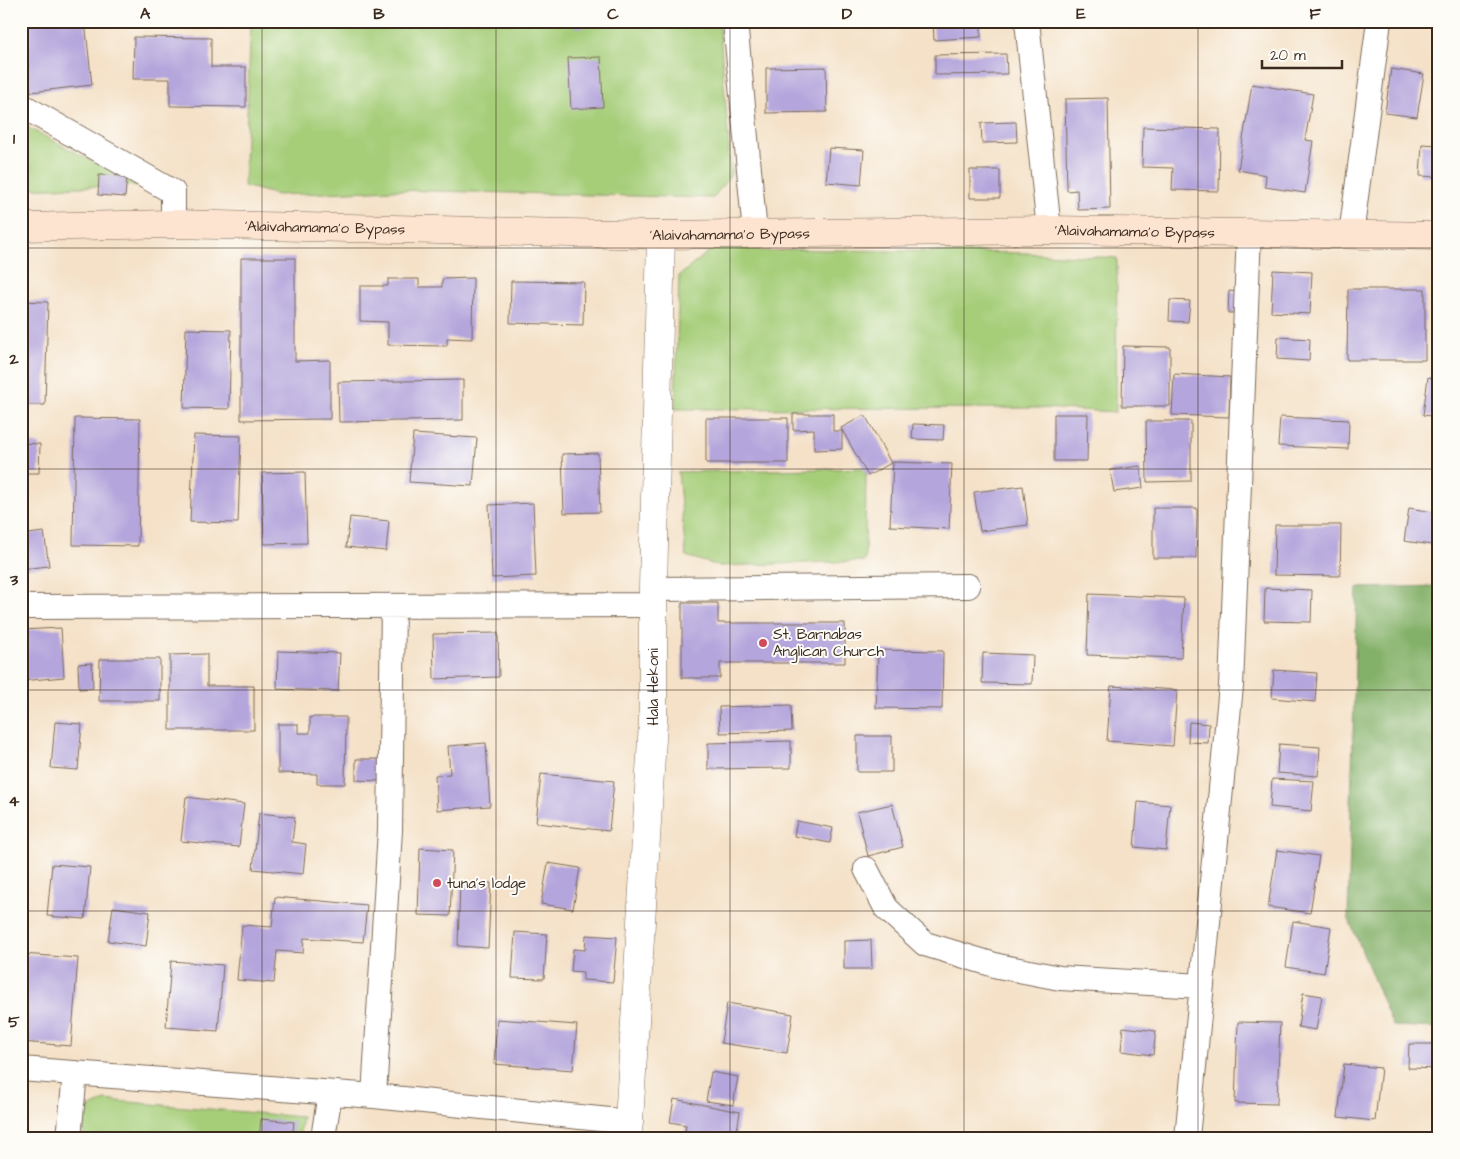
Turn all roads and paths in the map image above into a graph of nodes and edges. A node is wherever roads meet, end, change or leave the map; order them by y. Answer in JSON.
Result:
{"nodes":[{"id":1,"x":734,"y":21,"type":"edge"},
{"id":2,"x":1027,"y":21,"type":"edge"},
{"id":3,"x":1379,"y":21,"type":"edge"},
{"id":4,"x":21,"y":105,"type":"edge"},
{"id":5,"x":173,"y":224,"type":"junction"},
{"id":6,"x":21,"y":227,"type":"edge"},
{"id":7,"x":1049,"y":230,"type":"junction"},
{"id":8,"x":1249,"y":232,"type":"junction"},
{"id":9,"x":755,"y":233,"type":"junction"},
{"id":10,"x":661,"y":235,"type":"junction"},
{"id":11,"x":1351,"y":236,"type":"junction"},
{"id":12,"x":1439,"y":236,"type":"edge"},
{"id":13,"x":968,"y":586,"type":"dead end"},
{"id":14,"x":653,"y":597,"type":"junction"},
{"id":15,"x":393,"y":606,"type":"junction"},
{"id":16,"x":21,"y":607,"type":"edge"},
{"id":17,"x":866,"y":869,"type":"dead end"},
{"id":18,"x":1202,"y":986,"type":"junction"},
{"id":19,"x":21,"y":1069,"type":"edge"},
{"id":20,"x":75,"y":1073,"type":"junction"},
{"id":21,"x":330,"y":1093,"type":"junction"},
{"id":22,"x":374,"y":1096,"type":"junction"},
{"id":23,"x":628,"y":1130,"type":"edge"},
{"id":24,"x":68,"y":1138,"type":"edge"},
{"id":25,"x":323,"y":1138,"type":"edge"},
{"id":26,"x":1187,"y":1138,"type":"edge"}],
"edges":[{"from":1,"to":9,"type":"street"},
{"from":2,"to":7,"type":"street"},
{"from":3,"to":11,"type":"street"},
{"from":4,"to":5,"type":"street"},
{"from":5,"to":6,"type":"main road","name":"'Alaivahamama'o Bypass"},
{"from":5,"to":10,"type":"main road","name":"'Alaivahamama'o Bypass"},
{"from":7,"to":8,"type":"main road","name":"'Alaivahamama'o Bypass"},
{"from":7,"to":9,"type":"main road","name":"'Alaivahamama'o Bypass"},
{"from":8,"to":11,"type":"main road","name":"'Alaivahamama'o Bypass"},
{"from":8,"to":18,"type":"street"},
{"from":9,"to":10,"type":"main road","name":"'Alaivahamama'o Bypass"},
{"from":10,"to":14,"type":"street","name":"Hala Hekoni"},
{"from":11,"to":12,"type":"main road","name":"'Alaivahamama'o Bypass"},
{"from":13,"to":14,"type":"street"},
{"from":14,"to":15,"type":"street"},
{"from":14,"to":23,"type":"street","name":"Hala Hekoni"},
{"from":15,"to":16,"type":"street"},
{"from":15,"to":22,"type":"street"},
{"from":17,"to":18,"type":"street"},
{"from":18,"to":26,"type":"street"},
{"from":19,"to":20,"type":"street"},
{"from":20,"to":21,"type":"street"},
{"from":20,"to":24,"type":"street"},
{"from":21,"to":22,"type":"street"},
{"from":21,"to":25,"type":"street"},
{"from":22,"to":23,"type":"street"}]}
